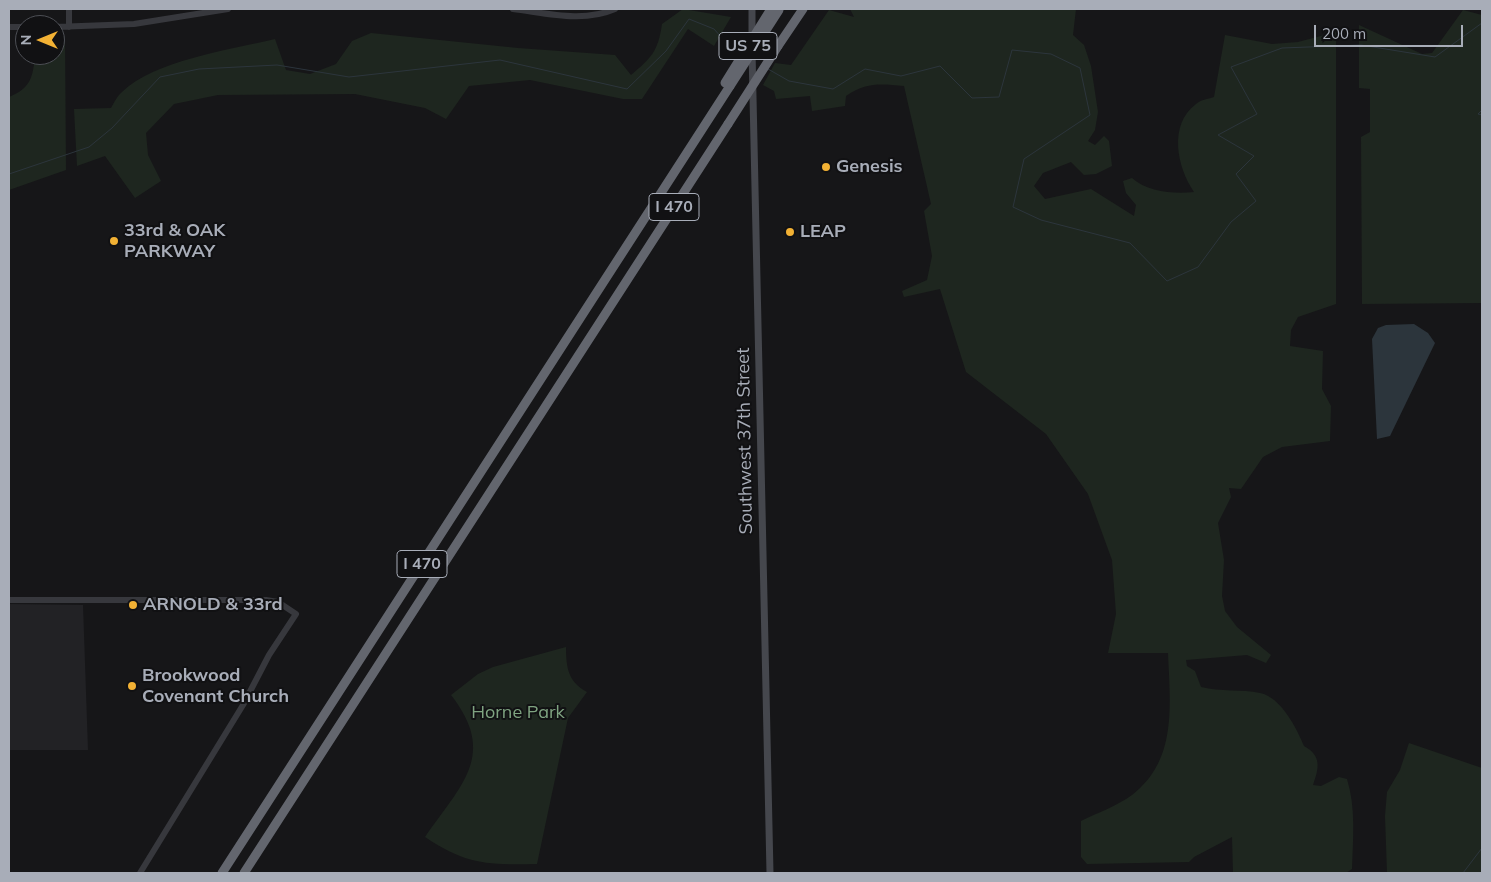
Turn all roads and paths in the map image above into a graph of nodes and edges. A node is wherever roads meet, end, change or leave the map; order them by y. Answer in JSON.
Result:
{"nodes":[{"id":1,"x":69,"y":9,"type":"edge"},
{"id":2,"x":228,"y":9,"type":"edge"},
{"id":3,"x":513,"y":9,"type":"edge"},
{"id":4,"x":615,"y":9,"type":"edge"},
{"id":5,"x":752,"y":9,"type":"edge"},
{"id":6,"x":776,"y":9,"type":"edge"},
{"id":7,"x":803,"y":9,"type":"edge"},
{"id":8,"x":65,"y":27,"type":"edge"},
{"id":9,"x":69,"y":27,"type":"junction"},
{"id":10,"x":9,"y":600,"type":"edge"},
{"id":11,"x":140,"y":873,"type":"edge"},
{"id":12,"x":222,"y":873,"type":"edge"},
{"id":13,"x":244,"y":873,"type":"edge"},
{"id":14,"x":770,"y":873,"type":"edge"}],
"edges":[{"from":1,"to":9,"type":"street"},
{"from":2,"to":9,"type":"street"},
{"from":3,"to":4,"type":"street"},
{"from":5,"to":14,"type":"main road","name":"Southwest 37th Street"},
{"from":6,"to":12,"type":"highway","number":"I 470","bridge":true},
{"from":7,"to":13,"type":"highway","number":"I 470","bridge":true},
{"from":8,"to":9,"type":"street"},
{"from":10,"to":11,"type":"street"}]}
